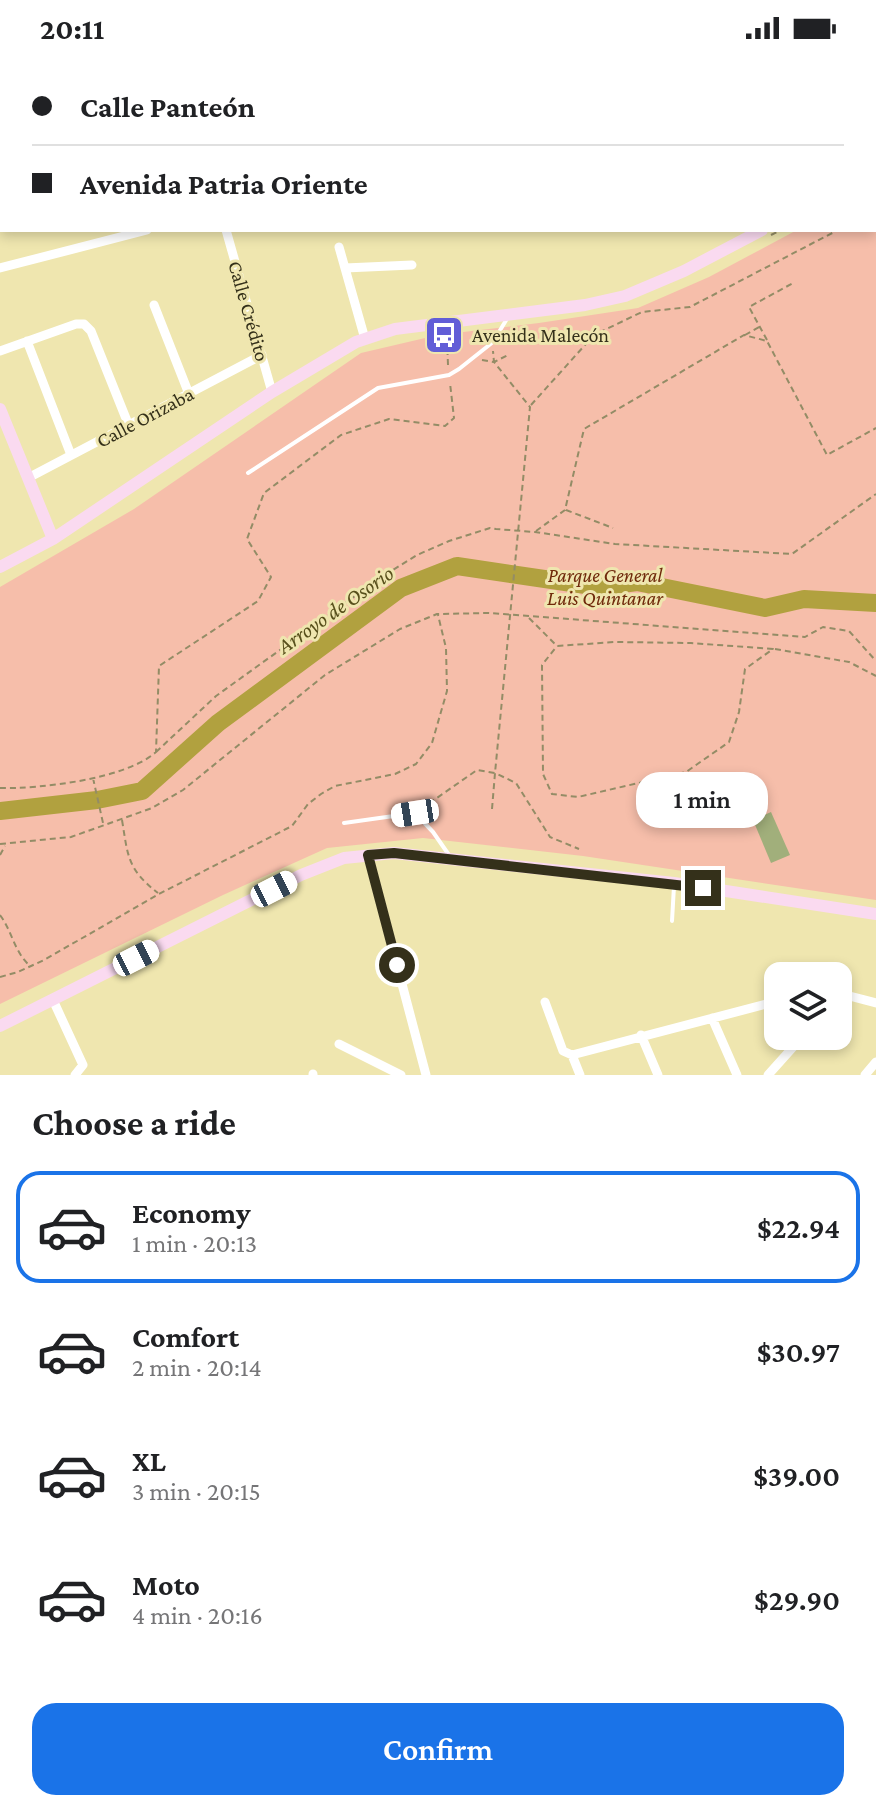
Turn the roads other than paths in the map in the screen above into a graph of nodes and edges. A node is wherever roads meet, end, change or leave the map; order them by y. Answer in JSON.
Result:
{"nodes":[{"id":1,"x":139,"y":232,"type":"edge"},
{"id":2,"x":227,"y":232,"type":"edge"},
{"id":3,"x":758,"y":232,"type":"edge"},
{"id":4,"x":339,"y":247,"type":"dead end"},
{"id":5,"x":412,"y":265,"type":"dead end"},
{"id":6,"x":0,"y":268,"type":"edge"},
{"id":7,"x":345,"y":268,"type":"junction"},
{"id":8,"x":154,"y":305,"type":"dead end"},
{"id":9,"x":509,"y":314,"type":"junction"},
{"id":10,"x":365,"y":339,"type":"junction"},
{"id":11,"x":27,"y":341,"type":"junction"},
{"id":12,"x":0,"y":351,"type":"edge"},
{"id":13,"x":262,"y":355,"type":"junction"},
{"id":14,"x":272,"y":392,"type":"junction"},
{"id":15,"x":189,"y":394,"type":"junction"},
{"id":16,"x":0,"y":409,"type":"edge"},
{"id":17,"x":129,"y":426,"type":"junction"},
{"id":18,"x":71,"y":455,"type":"junction"},
{"id":19,"x":248,"y":473,"type":"dead end"},
{"id":20,"x":28,"y":478,"type":"junction"},
{"id":21,"x":53,"y":539,"type":"junction"},
{"id":22,"x":0,"y":567,"type":"edge"},
{"id":23,"x":344,"y":823,"type":"dead end"},
{"id":24,"x":368,"y":855,"type":"junction"},
{"id":25,"x":451,"y":859,"type":"junction"},
{"id":26,"x":674,"y":883,"type":"junction"},
{"id":27,"x":876,"y":914,"type":"edge"},
{"id":28,"x":672,"y":921,"type":"dead end"},
{"id":29,"x":852,"y":997,"type":"edge"},
{"id":30,"x":53,"y":1000,"type":"junction"},
{"id":31,"x":545,"y":1002,"type":"dead end"},
{"id":32,"x":876,"y":1003,"type":"edge"},
{"id":33,"x":764,"y":1005,"type":"edge"},
{"id":34,"x":712,"y":1018,"type":"junction"},
{"id":35,"x":0,"y":1026,"type":"edge"},
{"id":36,"x":641,"y":1035,"type":"junction"},
{"id":37,"x":339,"y":1044,"type":"dead end"},
{"id":38,"x":790,"y":1050,"type":"edge"},
{"id":39,"x":572,"y":1055,"type":"junction"},
{"id":40,"x":876,"y":1062,"type":"edge"},
{"id":41,"x":394,"y":1074,"type":"edge"},
{"id":42,"x":75,"y":1075,"type":"edge"},
{"id":43,"x":426,"y":1075,"type":"edge"},
{"id":44,"x":580,"y":1075,"type":"edge"},
{"id":45,"x":658,"y":1075,"type":"edge"},
{"id":46,"x":737,"y":1075,"type":"edge"},
{"id":47,"x":768,"y":1075,"type":"edge"},
{"id":48,"x":865,"y":1075,"type":"edge"}],
"edges":[{"from":1,"to":6,"type":"street"},
{"from":2,"to":13,"type":"street","name":"Calle Crédito"},
{"from":3,"to":9,"type":"street"},
{"from":4,"to":7,"type":"street"},
{"from":5,"to":7,"type":"street"},
{"from":7,"to":10,"type":"street"},
{"from":8,"to":15,"type":"street"},
{"from":9,"to":10,"type":"street"},
{"from":9,"to":19,"type":"lane"},
{"from":10,"to":14,"type":"street"},
{"from":11,"to":12,"type":"street"},
{"from":11,"to":17,"type":"street"},
{"from":11,"to":18,"type":"street"},
{"from":13,"to":14,"type":"street","name":"Calle Crédito"},
{"from":13,"to":15,"type":"street","name":"Calle Orizaba"},
{"from":14,"to":21,"type":"street"},
{"from":15,"to":17,"type":"street","name":"Calle Orizaba"},
{"from":16,"to":20,"type":"street"},
{"from":17,"to":18,"type":"street","name":"Calle Orizaba"},
{"from":18,"to":20,"type":"street","name":"Calle Orizaba"},
{"from":20,"to":21,"type":"street"},
{"from":21,"to":22,"type":"street"},
{"from":23,"to":25,"type":"lane"},
{"from":24,"to":25,"type":"street"},
{"from":24,"to":30,"type":"street"},
{"from":24,"to":43,"type":"street"},
{"from":25,"to":26,"type":"street"},
{"from":26,"to":27,"type":"street"},
{"from":26,"to":28,"type":"lane"},
{"from":29,"to":32,"type":"street"},
{"from":30,"to":35,"type":"street"},
{"from":30,"to":42,"type":"street"},
{"from":31,"to":39,"type":"street"},
{"from":33,"to":34,"type":"street"},
{"from":34,"to":36,"type":"street"},
{"from":34,"to":46,"type":"street"},
{"from":36,"to":39,"type":"street"},
{"from":36,"to":45,"type":"street"},
{"from":37,"to":41,"type":"street"},
{"from":38,"to":47,"type":"street"},
{"from":39,"to":44,"type":"street"},
{"from":40,"to":48,"type":"street"}]}
